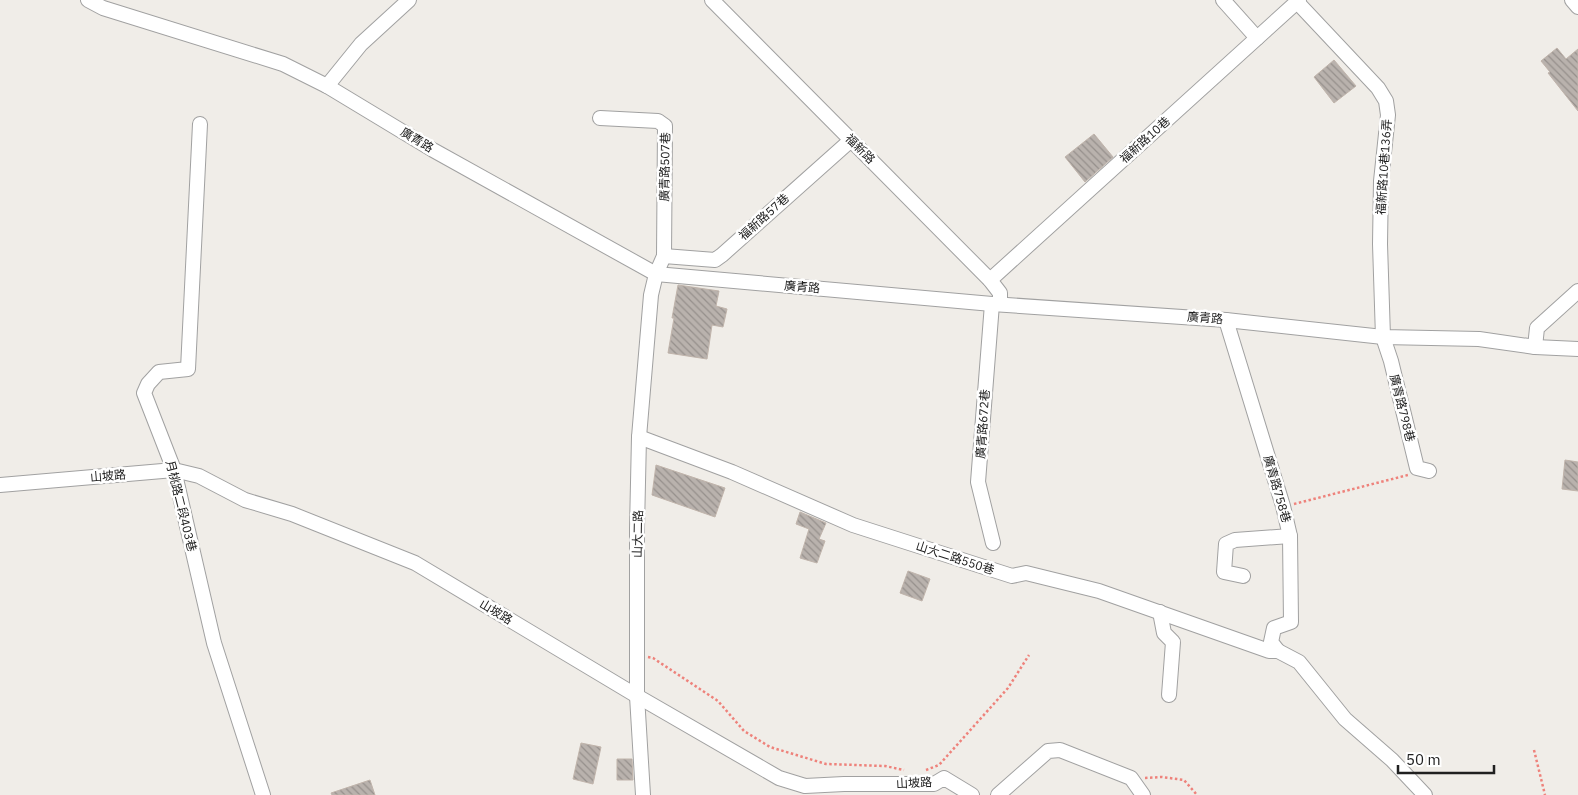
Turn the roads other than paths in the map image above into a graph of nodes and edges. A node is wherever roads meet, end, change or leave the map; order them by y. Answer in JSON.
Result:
{"nodes":[{"id":1,"x":88,"y":0,"type":"edge"},
{"id":2,"x":409,"y":0,"type":"edge"},
{"id":3,"x":712,"y":0,"type":"edge"},
{"id":4,"x":1224,"y":0,"type":"edge"},
{"id":5,"x":1572,"y":0,"type":"edge"},
{"id":6,"x":1298,"y":1,"type":"edge"},
{"id":7,"x":1578,"y":7,"type":"edge"},
{"id":8,"x":1257,"y":38,"type":"junction"},
{"id":9,"x":327,"y":86,"type":"junction"},
{"id":10,"x":600,"y":118,"type":"dead end"},
{"id":11,"x":200,"y":124,"type":"dead end"},
{"id":12,"x":851,"y":140,"type":"junction"},
{"id":13,"x":664,"y":256,"type":"junction"},
{"id":14,"x":656,"y":274,"type":"junction"},
{"id":15,"x":990,"y":280,"type":"junction"},
{"id":16,"x":1578,"y":292,"type":"edge"},
{"id":17,"x":996,"y":303,"type":"junction"},
{"id":18,"x":1226,"y":320,"type":"junction"},
{"id":19,"x":1383,"y":337,"type":"junction"},
{"id":20,"x":1535,"y":346,"type":"junction"},
{"id":21,"x":1578,"y":349,"type":"edge"},
{"id":22,"x":639,"y":437,"type":"junction"},
{"id":23,"x":174,"y":470,"type":"junction"},
{"id":24,"x":1423,"y":470,"type":"road end"},
{"id":25,"x":0,"y":485,"type":"edge"},
{"id":26,"x":1290,"y":536,"type":"junction"},
{"id":27,"x":993,"y":543,"type":"dead end"},
{"id":28,"x":1242,"y":576,"type":"dead end"},
{"id":29,"x":1160,"y":612,"type":"junction"},
{"id":30,"x":1278,"y":651,"type":"junction"},
{"id":31,"x":1169,"y":695,"type":"dead end"},
{"id":32,"x":637,"y":696,"type":"junction"},
{"id":33,"x":779,"y":778,"type":"junction"},
{"id":34,"x":263,"y":795,"type":"edge"},
{"id":35,"x":643,"y":795,"type":"edge"},
{"id":36,"x":791,"y":795,"type":"edge"},
{"id":37,"x":972,"y":795,"type":"edge"},
{"id":38,"x":998,"y":795,"type":"edge"},
{"id":39,"x":1143,"y":795,"type":"edge"},
{"id":40,"x":1425,"y":795,"type":"edge"}],
"edges":[{"from":1,"to":9,"type":"street","name":"廣青路"},
{"from":2,"to":9,"type":"street"},
{"from":3,"to":12,"type":"street","name":"福新路"},
{"from":4,"to":8,"type":"street"},
{"from":5,"to":7,"type":"street"},
{"from":6,"to":8,"type":"street","name":"福新路10巷"},
{"from":6,"to":19,"type":"street","name":"福新路10巷136弄"},
{"from":8,"to":15,"type":"street","name":"福新路10巷"},
{"from":9,"to":14,"type":"street","name":"廣青路"},
{"from":10,"to":13,"type":"street","name":"廣青路507巷"},
{"from":11,"to":23,"type":"street","name":"月桃路二段403巷"},
{"from":12,"to":13,"type":"street","name":"福新路57巷"},
{"from":12,"to":15,"type":"street","name":"福新路"},
{"from":13,"to":14,"type":"street","name":"廣青路507巷"},
{"from":14,"to":17,"type":"street","name":"廣青路"},
{"from":14,"to":22,"type":"street","name":"山大二路"},
{"from":15,"to":17,"type":"street","name":"福新路"},
{"from":16,"to":20,"type":"street"},
{"from":17,"to":18,"type":"street","name":"廣青路"},
{"from":17,"to":27,"type":"street","name":"廣青路672巷"},
{"from":18,"to":19,"type":"street","name":"廣青路"},
{"from":18,"to":26,"type":"street","name":"廣青路758巷"},
{"from":19,"to":20,"type":"street","name":"廣青路"},
{"from":19,"to":24,"type":"street","name":"廣青路798巷"},
{"from":20,"to":21,"type":"street","name":"廣青路"},
{"from":22,"to":29,"type":"street","name":"山大二路550巷"},
{"from":22,"to":32,"type":"street","name":"山大二路"},
{"from":23,"to":25,"type":"street","name":"山坡路"},
{"from":23,"to":32,"type":"street","name":"山坡路"},
{"from":23,"to":34,"type":"street","name":"月桃路二段403巷"},
{"from":26,"to":28,"type":"street"},
{"from":26,"to":30,"type":"street","name":"廣青路758巷"},
{"from":29,"to":30,"type":"street","name":"山大二路550巷"},
{"from":29,"to":31,"type":"street"},
{"from":30,"to":40,"type":"street","name":"山大二路550巷"},
{"from":32,"to":33,"type":"street","name":"山坡路"},
{"from":32,"to":35,"type":"street","name":"山大二路"},
{"from":33,"to":36,"type":"street"},
{"from":33,"to":37,"type":"street","name":"山坡路"},
{"from":38,"to":39,"type":"street"}]}
